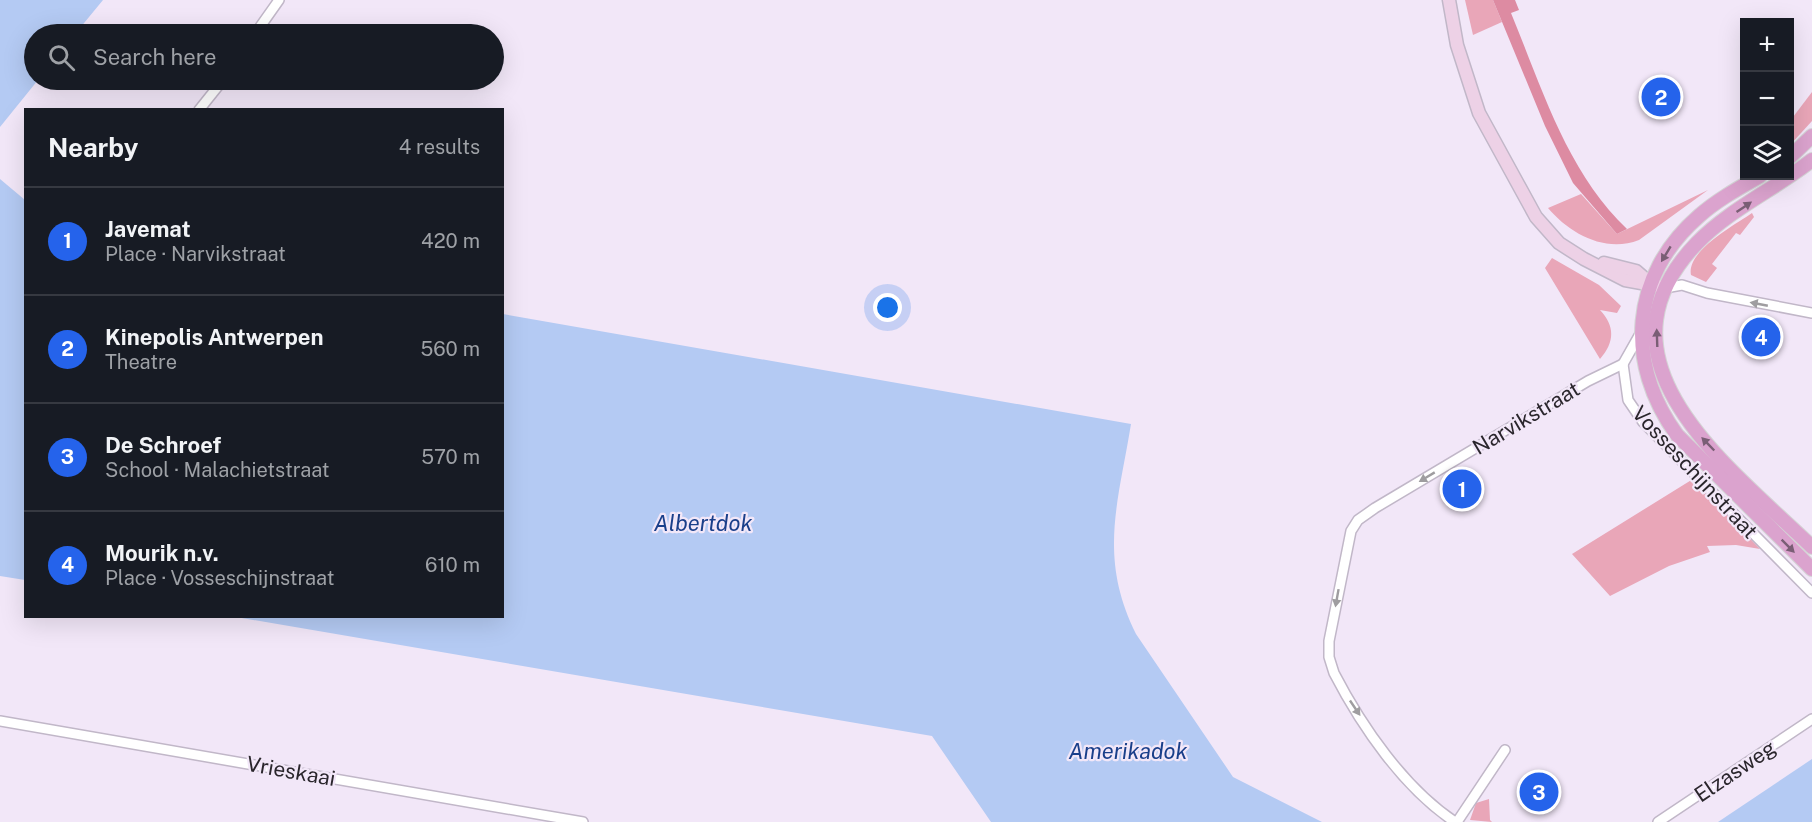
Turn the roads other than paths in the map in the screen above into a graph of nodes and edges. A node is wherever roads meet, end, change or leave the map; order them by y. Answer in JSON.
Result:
{"nodes":[{"id":1,"x":279,"y":0,"type":"edge"},
{"id":2,"x":1449,"y":0,"type":"edge"},
{"id":3,"x":262,"y":24,"type":"edge"},
{"id":4,"x":215,"y":90,"type":"edge"},
{"id":5,"x":201,"y":108,"type":"edge"},
{"id":6,"x":1812,"y":136,"type":"edge"},
{"id":7,"x":1794,"y":153,"type":"edge"},
{"id":8,"x":1812,"y":160,"type":"edge"},
{"id":9,"x":1753,"y":180,"type":"edge"},
{"id":10,"x":1651,"y":284,"type":"junction"},
{"id":11,"x":1665,"y":288,"type":"junction"},
{"id":12,"x":1812,"y":313,"type":"edge"},
{"id":13,"x":1640,"y":334,"type":"junction"},
{"id":14,"x":1623,"y":364,"type":"junction"},
{"id":15,"x":1812,"y":547,"type":"edge"},
{"id":16,"x":1812,"y":569,"type":"edge"},
{"id":17,"x":1812,"y":593,"type":"edge"},
{"id":18,"x":1812,"y":719,"type":"edge"},
{"id":19,"x":0,"y":721,"type":"edge"},
{"id":20,"x":1505,"y":750,"type":"dead end"},
{"id":21,"x":583,"y":822,"type":"edge"},
{"id":22,"x":1456,"y":822,"type":"edge"},
{"id":23,"x":1658,"y":822,"type":"edge"}],
"edges":[{"from":1,"to":3,"type":"street"},
{"from":2,"to":10,"type":"street"},
{"from":4,"to":5,"type":"street"},
{"from":6,"to":7,"type":"main road"},
{"from":11,"to":8,"type":"main road","one_way":true},
{"from":9,"to":10,"type":"main road","one_way":true},
{"from":10,"to":11,"type":"street"},
{"from":10,"to":13,"type":"main road"},
{"from":12,"to":11,"type":"street","one_way":true},
{"from":15,"to":11,"type":"main road","one_way":true},
{"from":13,"to":14,"type":"street"},
{"from":13,"to":16,"type":"main road","one_way":true},
{"from":14,"to":17,"type":"street","name":"Vosseschijnstraat"},
{"from":14,"to":22,"type":"street","name":"Narvikstraat","one_way":true},
{"from":18,"to":23,"type":"street","name":"Elzasweg"},
{"from":19,"to":21,"type":"street","name":"Vrieskaai"},
{"from":20,"to":22,"type":"street"}]}
